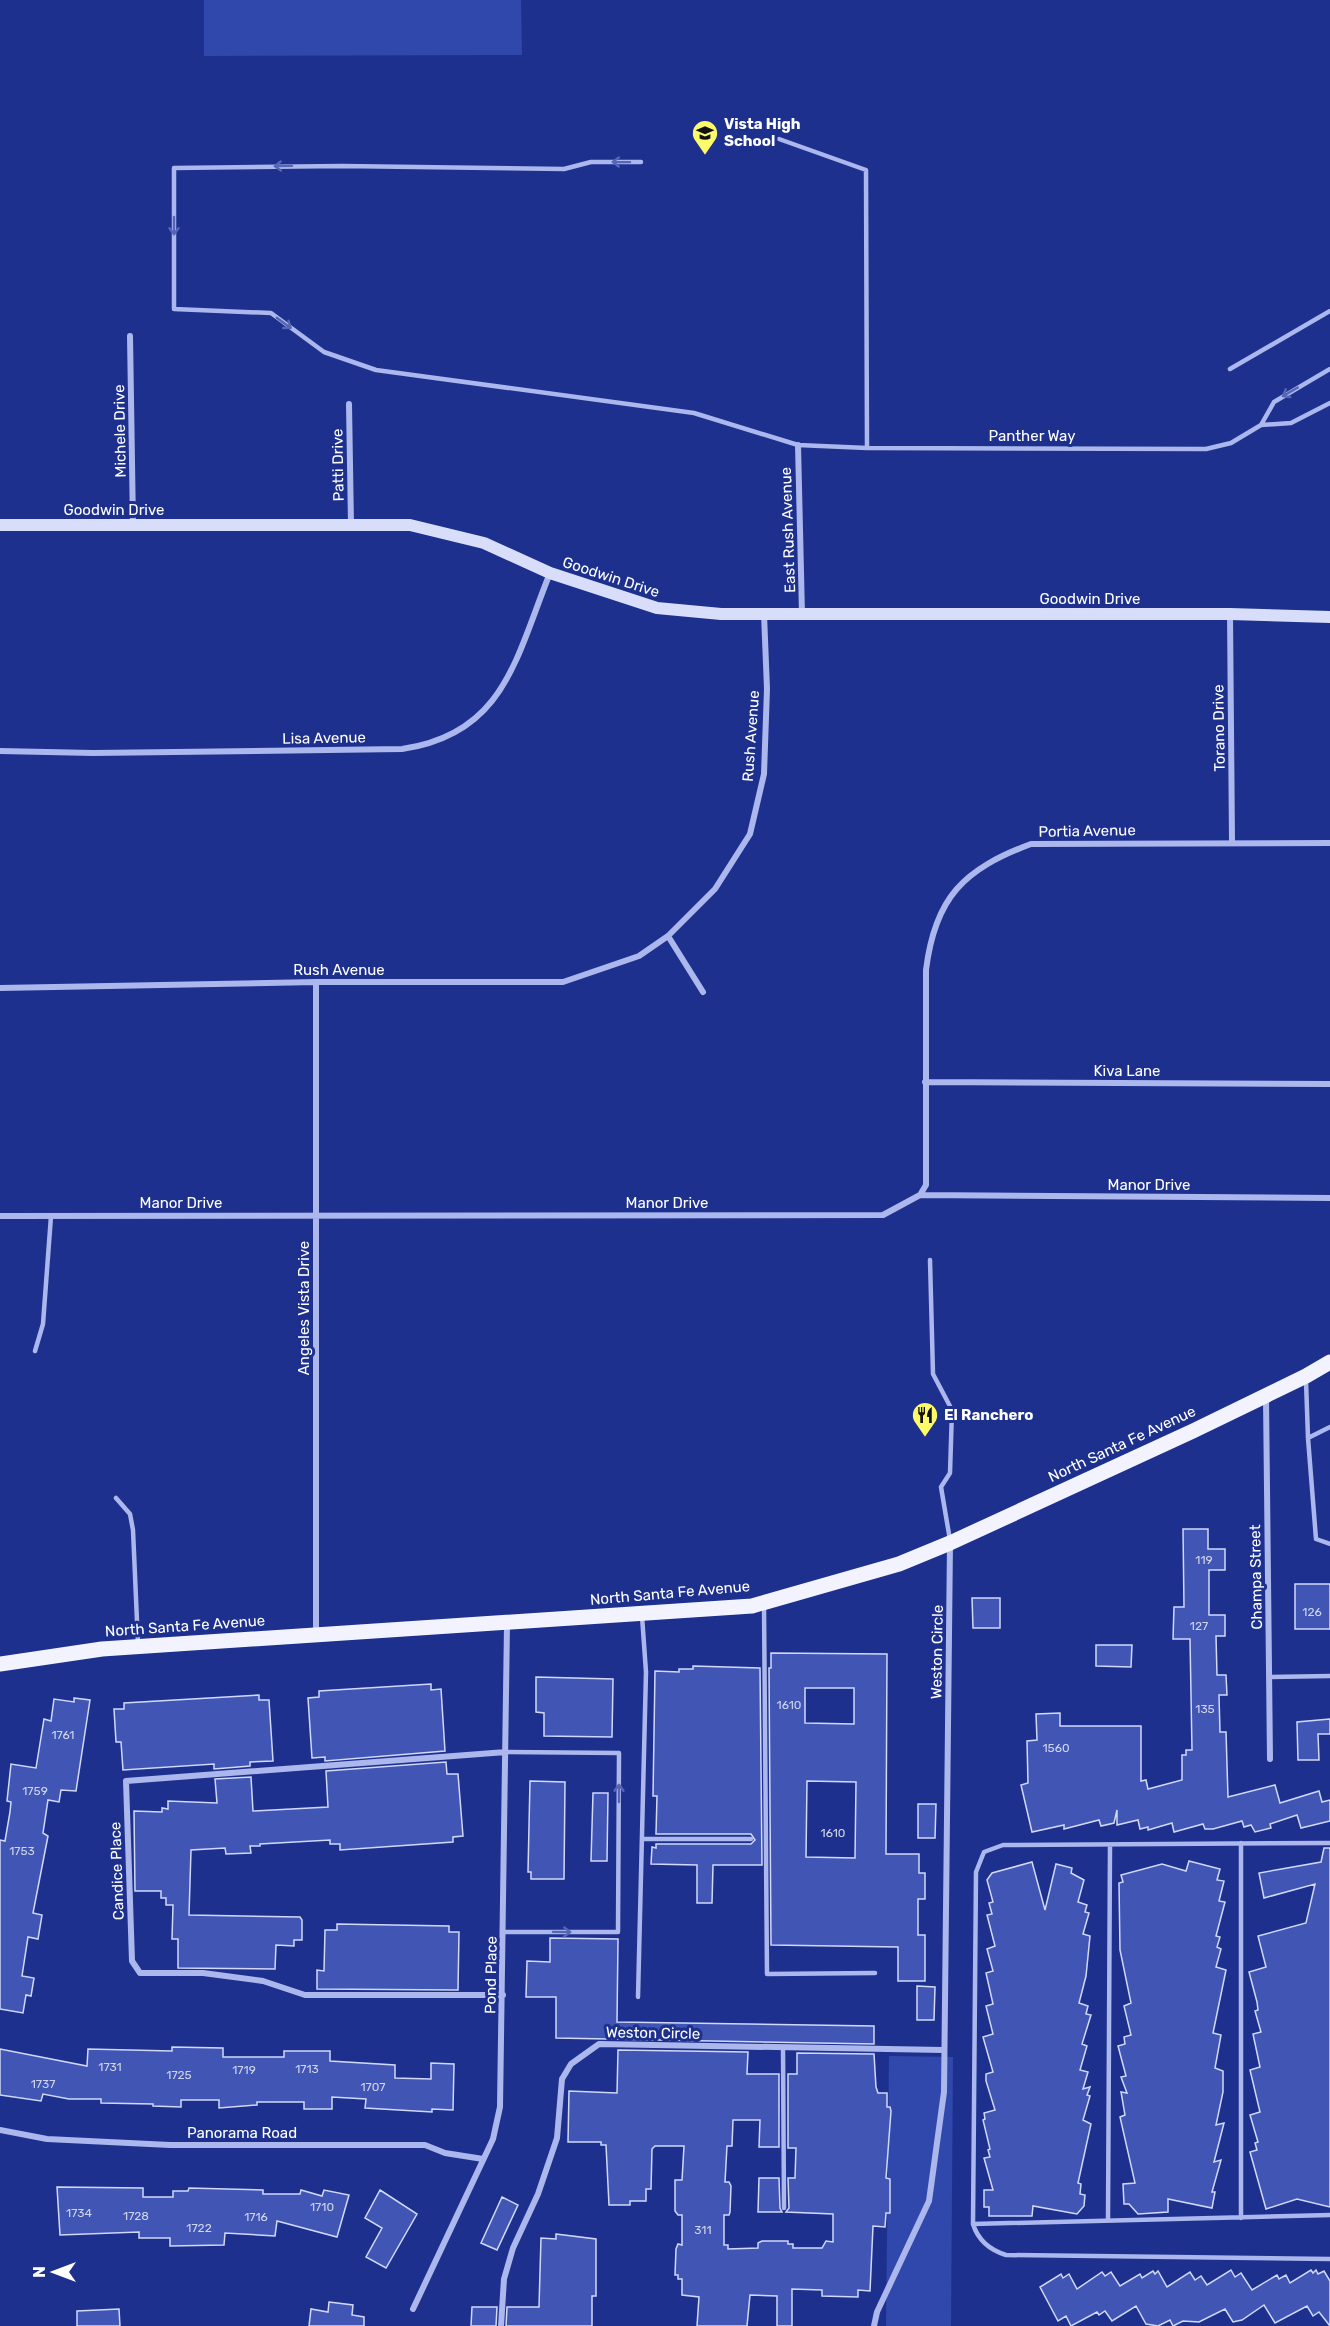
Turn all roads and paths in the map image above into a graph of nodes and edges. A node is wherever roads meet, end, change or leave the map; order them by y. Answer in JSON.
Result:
{"nodes":[{"id":1,"x":779,"y":139,"type":"dead end"},
{"id":2,"x":641,"y":162,"type":"dead end"},
{"id":3,"x":1330,"y":311,"type":"edge"},
{"id":4,"x":130,"y":336,"type":"dead end"},
{"id":5,"x":1230,"y":369,"type":"dead end"},
{"id":6,"x":1330,"y":369,"type":"edge"},
{"id":7,"x":1330,"y":403,"type":"edge"},
{"id":8,"x":349,"y":404,"type":"dead end"},
{"id":9,"x":1261,"y":425,"type":"junction"},
{"id":10,"x":798,"y":445,"type":"junction"},
{"id":11,"x":867,"y":448,"type":"junction"},
{"id":12,"x":0,"y":525,"type":"edge"},
{"id":13,"x":133,"y":525,"type":"junction"},
{"id":14,"x":351,"y":525,"type":"junction"},
{"id":15,"x":550,"y":573,"type":"junction"},
{"id":16,"x":764,"y":614,"type":"junction"},
{"id":17,"x":802,"y":614,"type":"junction"},
{"id":18,"x":1230,"y":614,"type":"junction"},
{"id":19,"x":1330,"y":617,"type":"edge"},
{"id":20,"x":0,"y":751,"type":"edge"},
{"id":21,"x":1232,"y":842,"type":"junction"},
{"id":22,"x":1330,"y":843,"type":"edge"},
{"id":23,"x":668,"y":936,"type":"junction"},
{"id":24,"x":316,"y":982,"type":"junction"},
{"id":25,"x":0,"y":988,"type":"edge"},
{"id":26,"x":703,"y":992,"type":"dead end"},
{"id":27,"x":925,"y":1082,"type":"junction"},
{"id":28,"x":1330,"y":1084,"type":"edge"},
{"id":29,"x":920,"y":1195,"type":"junction"},
{"id":30,"x":1330,"y":1198,"type":"edge"},
{"id":31,"x":316,"y":1215,"type":"junction"},
{"id":32,"x":0,"y":1216,"type":"edge"},
{"id":33,"x":51,"y":1216,"type":"junction"},
{"id":34,"x":930,"y":1260,"type":"dead end"},
{"id":35,"x":35,"y":1351,"type":"dead end"},
{"id":36,"x":1330,"y":1362,"type":"edge"},
{"id":37,"x":1306,"y":1376,"type":"junction"},
{"id":38,"x":1266,"y":1395,"type":"junction"},
{"id":39,"x":1330,"y":1427,"type":"edge"},
{"id":40,"x":1308,"y":1438,"type":"junction"},
{"id":41,"x":116,"y":1498,"type":"dead end"},
{"id":42,"x":950,"y":1543,"type":"junction"},
{"id":43,"x":1330,"y":1544,"type":"edge"},
{"id":44,"x":764,"y":1602,"type":"junction"},
{"id":45,"x":642,"y":1614,"type":"junction"},
{"id":46,"x":507,"y":1623,"type":"junction"},
{"id":47,"x":316,"y":1635,"type":"junction"},
{"id":48,"x":138,"y":1647,"type":"junction"},
{"id":49,"x":0,"y":1664,"type":"edge"},
{"id":50,"x":1330,"y":1676,"type":"edge"},
{"id":51,"x":1269,"y":1677,"type":"junction"},
{"id":52,"x":506,"y":1752,"type":"junction"},
{"id":53,"x":1270,"y":1760,"type":"dead end"},
{"id":54,"x":642,"y":1839,"type":"junction"},
{"id":55,"x":751,"y":1839,"type":"dead end"},
{"id":56,"x":1241,"y":1843,"type":"junction"},
{"id":57,"x":1330,"y":1843,"type":"edge"},
{"id":58,"x":1110,"y":1845,"type":"junction"},
{"id":59,"x":504,"y":1932,"type":"junction"},
{"id":60,"x":875,"y":1973,"type":"dead end"},
{"id":61,"x":503,"y":1995,"type":"junction"},
{"id":62,"x":638,"y":1997,"type":"dead end"},
{"id":63,"x":783,"y":2047,"type":"junction"},
{"id":64,"x":943,"y":2050,"type":"junction"},
{"id":65,"x":0,"y":2130,"type":"edge"},
{"id":66,"x":483,"y":2159,"type":"junction"},
{"id":67,"x":784,"y":2208,"type":"dead end"},
{"id":68,"x":1330,"y":2215,"type":"edge"},
{"id":69,"x":1241,"y":2218,"type":"junction"},
{"id":70,"x":1108,"y":2220,"type":"junction"},
{"id":71,"x":973,"y":2224,"type":"junction"},
{"id":72,"x":1330,"y":2259,"type":"edge"},
{"id":73,"x":413,"y":2309,"type":"dead end"},
{"id":74,"x":501,"y":2326,"type":"edge"},
{"id":75,"x":874,"y":2326,"type":"edge"}],
"edges":[{"from":1,"to":11,"type":"lane"},
{"from":2,"to":10,"type":"lane","name":"Panther Way","one_way":true},
{"from":3,"to":5,"type":"lane"},
{"from":4,"to":13,"type":"street","name":"Michele Drive"},
{"from":6,"to":9,"type":"lane","name":"Panther Way","one_way":true},
{"from":7,"to":9,"type":"lane","name":"Panther Way"},
{"from":8,"to":14,"type":"street","name":"Patti Drive"},
{"from":9,"to":11,"type":"lane","name":"Panther Way"},
{"from":10,"to":11,"type":"lane","name":"Panther Way"},
{"from":10,"to":17,"type":"street","name":"East Rush Avenue"},
{"from":12,"to":13,"type":"street","name":"Goodwin Drive"},
{"from":13,"to":14,"type":"street","name":"Goodwin Drive"},
{"from":14,"to":15,"type":"street","name":"Goodwin Drive"},
{"from":15,"to":16,"type":"street","name":"Goodwin Drive"},
{"from":15,"to":20,"type":"street","name":"Lisa Avenue"},
{"from":16,"to":17,"type":"street","name":"Goodwin Drive"},
{"from":16,"to":23,"type":"street","name":"Rush Avenue"},
{"from":17,"to":18,"type":"street","name":"Goodwin Drive"},
{"from":18,"to":19,"type":"street","name":"Goodwin Drive"},
{"from":18,"to":21,"type":"street","name":"Torano Drive"},
{"from":21,"to":22,"type":"street","name":"Portia Avenue"},
{"from":21,"to":27,"type":"street","name":"Portia Avenue"},
{"from":23,"to":24,"type":"street","name":"Rush Avenue"},
{"from":23,"to":26,"type":"street"},
{"from":24,"to":25,"type":"street","name":"Rush Avenue"},
{"from":24,"to":31,"type":"street","name":"Angeles Vista Drive"},
{"from":27,"to":28,"type":"street","name":"Kiva Lane"},
{"from":27,"to":29,"type":"street","name":"Portia Avenue"},
{"from":29,"to":30,"type":"street","name":"Manor Drive"},
{"from":29,"to":31,"type":"street","name":"Manor Drive"},
{"from":31,"to":33,"type":"street","name":"Manor Drive"},
{"from":31,"to":47,"type":"street","name":"Angeles Vista Drive"},
{"from":32,"to":33,"type":"street","name":"Manor Drive"},
{"from":33,"to":35,"type":"lane"},
{"from":34,"to":42,"type":"lane"},
{"from":36,"to":37,"type":"main road","name":"North Santa Fe Avenue"},
{"from":37,"to":38,"type":"main road","name":"North Santa Fe Avenue"},
{"from":37,"to":40,"type":"lane"},
{"from":38,"to":42,"type":"main road","name":"North Santa Fe Avenue"},
{"from":38,"to":51,"type":"street","name":"Champa Street"},
{"from":39,"to":40,"type":"lane"},
{"from":40,"to":43,"type":"lane"},
{"from":41,"to":48,"type":"lane"},
{"from":42,"to":44,"type":"main road","name":"North Santa Fe Avenue"},
{"from":42,"to":64,"type":"street","name":"Weston Circle"},
{"from":44,"to":45,"type":"main road","name":"North Santa Fe Avenue"},
{"from":44,"to":60,"type":"lane"},
{"from":45,"to":46,"type":"main road","name":"North Santa Fe Avenue"},
{"from":45,"to":54,"type":"lane"},
{"from":46,"to":47,"type":"main road","name":"North Santa Fe Avenue"},
{"from":46,"to":52,"type":"street","name":"Pond Place"},
{"from":47,"to":48,"type":"main road","name":"North Santa Fe Avenue"},
{"from":48,"to":49,"type":"main road","name":"North Santa Fe Avenue"},
{"from":50,"to":51,"type":"lane"},
{"from":51,"to":53,"type":"street","name":"Champa Street"},
{"from":52,"to":59,"type":"street","name":"Pond Place"},
{"from":59,"to":52,"type":"lane","one_way":true},
{"from":52,"to":61,"type":"street","name":"Candice Place"},
{"from":54,"to":55,"type":"lane"},
{"from":54,"to":62,"type":"lane"},
{"from":56,"to":57,"type":"lane"},
{"from":56,"to":58,"type":"lane"},
{"from":56,"to":69,"type":"lane"},
{"from":58,"to":70,"type":"lane"},
{"from":58,"to":71,"type":"lane"},
{"from":59,"to":61,"type":"street","name":"Pond Place"},
{"from":61,"to":66,"type":"street","name":"Pond Place"},
{"from":63,"to":64,"type":"street","name":"Weston Circle"},
{"from":63,"to":67,"type":"lane"},
{"from":63,"to":74,"type":"street","name":"Weston Circle"},
{"from":64,"to":75,"type":"street","name":"Weston Circle"},
{"from":65,"to":66,"type":"street","name":"Panorama Road"},
{"from":66,"to":73,"type":"street","name":"Pond Place"},
{"from":68,"to":69,"type":"lane"},
{"from":69,"to":70,"type":"lane"},
{"from":70,"to":71,"type":"lane"},
{"from":71,"to":72,"type":"lane"}]}
